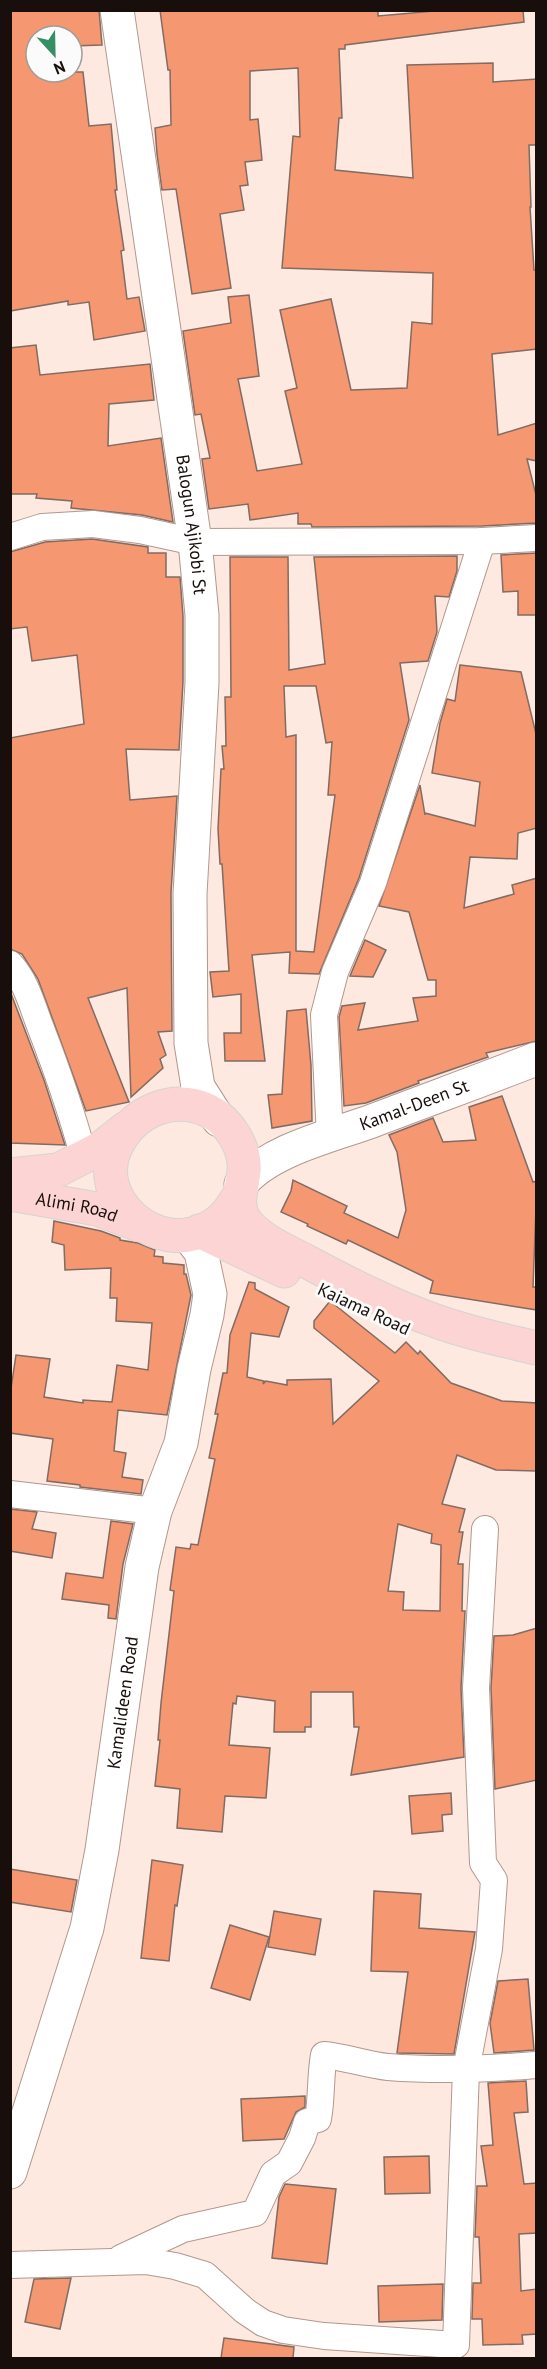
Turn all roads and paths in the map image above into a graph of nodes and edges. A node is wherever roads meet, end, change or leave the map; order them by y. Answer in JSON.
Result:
{"nodes":[{"id":1,"x":117,"y":10,"type":"edge"},
{"id":2,"x":10,"y":537,"type":"edge"},
{"id":3,"x":537,"y":537,"type":"edge"},
{"id":4,"x":482,"y":541,"type":"junction"},
{"id":5,"x":195,"y":542,"type":"junction"},
{"id":6,"x":10,"y":964,"type":"edge"},
{"id":7,"x":191,"y":1043,"type":"junction"},
{"id":8,"x":537,"y":1059,"type":"edge"},
{"id":9,"x":155,"y":1109,"type":"junction"},
{"id":10,"x":128,"y":1127,"type":"junction"},
{"id":11,"x":227,"y":1128,"type":"junction"},
{"id":12,"x":330,"y":1137,"type":"junction"},
{"id":13,"x":290,"y":1150,"type":"junction"},
{"id":14,"x":84,"y":1158,"type":"junction"},
{"id":15,"x":10,"y":1175,"type":"edge"},
{"id":16,"x":241,"y":1189,"type":"junction"},
{"id":17,"x":10,"y":1194,"type":"edge"},
{"id":18,"x":141,"y":1225,"type":"junction"},
{"id":19,"x":193,"y":1233,"type":"junction"},
{"id":20,"x":537,"y":1348,"type":"edge"},
{"id":21,"x":537,"y":1368,"type":"edge"},
{"id":22,"x":10,"y":1494,"type":"edge"},
{"id":23,"x":155,"y":1511,"type":"junction"},
{"id":24,"x":485,"y":1529,"type":"dead end"},
{"id":25,"x":537,"y":2065,"type":"edge"},
{"id":26,"x":466,"y":2070,"type":"junction"},
{"id":27,"x":10,"y":2172,"type":"edge"},
{"id":28,"x":113,"y":2261,"type":"junction"},
{"id":29,"x":10,"y":2265,"type":"edge"}],
"edges":[{"from":1,"to":5,"type":"street","name":"Balogun Ajikobi St"},
{"from":2,"to":5,"type":"street"},
{"from":3,"to":4,"type":"street"},
{"from":4,"to":5,"type":"street"},
{"from":4,"to":12,"type":"street"},
{"from":5,"to":7,"type":"street","name":"Balogun Ajikobi St"},
{"from":6,"to":14,"type":"street"},
{"from":7,"to":9,"type":"street"},
{"from":7,"to":11,"type":"street","name":"Balogun Ajikobi St"},
{"from":8,"to":12,"type":"street","name":"Kamal-Deen St"},
{"from":9,"to":10,"type":"highway"},
{"from":9,"to":11,"type":"highway"},
{"from":10,"to":14,"type":"highway"},
{"from":10,"to":18,"type":"highway"},
{"from":11,"to":13,"type":"street"},
{"from":11,"to":16,"type":"highway"},
{"from":12,"to":13,"type":"street","name":"Kamal-Deen St"},
{"from":13,"to":16,"type":"street","name":"Kamal-Deen St"},
{"from":14,"to":15,"type":"highway"},
{"from":16,"to":19,"type":"highway"},
{"from":16,"to":20,"type":"highway","name":"Kaiama Road"},
{"from":17,"to":18,"type":"highway","name":"Alimi Road"},
{"from":18,"to":19,"type":"highway"},
{"from":19,"to":21,"type":"highway","name":"Kaiama Road"},
{"from":19,"to":23,"type":"street","name":"Kamalideen Road"},
{"from":22,"to":23,"type":"street"},
{"from":23,"to":27,"type":"street","name":"Kamalideen Road"},
{"from":24,"to":26,"type":"street"},
{"from":25,"to":26,"type":"street"},
{"from":26,"to":28,"type":"street"},
{"from":26,"to":28,"type":"street"},
{"from":28,"to":29,"type":"street"}]}
